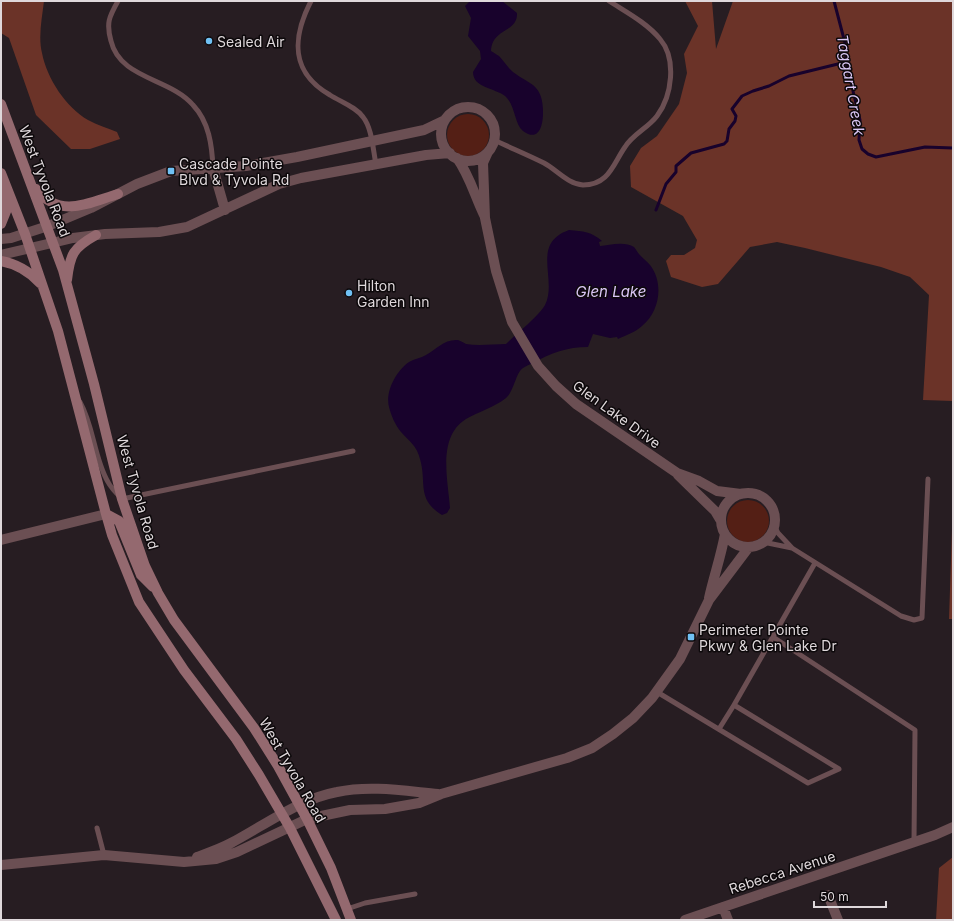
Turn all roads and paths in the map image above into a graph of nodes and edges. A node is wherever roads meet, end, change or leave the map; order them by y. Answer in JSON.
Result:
{"nodes":[{"id":1,"x":118,"y":1,"type":"edge"},
{"id":2,"x":311,"y":1,"type":"edge"},
{"id":3,"x":609,"y":1,"type":"edge"},
{"id":4,"x":1,"y":104,"type":"edge"},
{"id":5,"x":445,"y":120,"type":"junction"},
{"id":6,"x":494,"y":140,"type":"junction"},
{"id":7,"x":371,"y":141,"type":"junction"},
{"id":8,"x":488,"y":152,"type":"junction"},
{"id":9,"x":453,"y":156,"type":"junction"},
{"id":10,"x":376,"y":164,"type":"junction"},
{"id":11,"x":213,"y":168,"type":"junction"},
{"id":12,"x":2,"y":174,"type":"edge"},
{"id":13,"x":31,"y":183,"type":"junction"},
{"id":14,"x":118,"y":194,"type":"junction"},
{"id":15,"x":225,"y":210,"type":"junction"},
{"id":16,"x":485,"y":218,"type":"junction"},
{"id":17,"x":1,"y":224,"type":"edge"},
{"id":18,"x":48,"y":226,"type":"junction"},
{"id":19,"x":25,"y":234,"type":"junction"},
{"id":20,"x":96,"y":235,"type":"junction"},
{"id":21,"x":1,"y":239,"type":"edge"},
{"id":22,"x":54,"y":242,"type":"junction"},
{"id":23,"x":30,"y":248,"type":"junction"},
{"id":24,"x":1,"y":255,"type":"edge"},
{"id":25,"x":1,"y":261,"type":"edge"},
{"id":26,"x":67,"y":284,"type":"junction"},
{"id":27,"x":43,"y":285,"type":"junction"},
{"id":28,"x":73,"y":389,"type":"junction"},
{"id":29,"x":353,"y":451,"type":"dead end"},
{"id":30,"x":677,"y":473,"type":"junction"},
{"id":31,"x":928,"y":479,"type":"dead end"},
{"id":32,"x":741,"y":494,"type":"junction"},
{"id":33,"x":122,"y":499,"type":"junction"},
{"id":34,"x":106,"y":514,"type":"junction"},
{"id":35,"x":721,"y":521,"type":"junction"},
{"id":36,"x":774,"y":527,"type":"junction"},
{"id":37,"x":725,"y":534,"type":"junction"},
{"id":38,"x":1,"y":540,"type":"edge"},
{"id":39,"x":763,"y":542,"type":"junction"},
{"id":40,"x":749,"y":547,"type":"junction"},
{"id":41,"x":792,"y":548,"type":"junction"},
{"id":42,"x":816,"y":562,"type":"junction"},
{"id":43,"x":158,"y":593,"type":"junction"},
{"id":44,"x":708,"y":600,"type":"junction"},
{"id":45,"x":772,"y":637,"type":"junction"},
{"id":46,"x":657,"y":692,"type":"junction"},
{"id":47,"x":734,"y":705,"type":"junction"},
{"id":48,"x":719,"y":729,"type":"junction"},
{"id":49,"x":441,"y":794,"type":"junction"},
{"id":50,"x":300,"y":805,"type":"junction"},
{"id":51,"x":282,"y":814,"type":"junction"},
{"id":52,"x":307,"y":819,"type":"junction"},
{"id":53,"x":953,"y":827,"type":"edge"},
{"id":54,"x":97,"y":828,"type":"dead end"},
{"id":55,"x":290,"y":828,"type":"junction"},
{"id":56,"x":914,"y":842,"type":"junction"},
{"id":57,"x":104,"y":855,"type":"junction"},
{"id":58,"x":184,"y":862,"type":"junction"},
{"id":59,"x":1,"y":865,"type":"edge"},
{"id":60,"x":415,"y":894,"type":"dead end"},
{"id":61,"x":828,"y":895,"type":"dead end"},
{"id":62,"x":723,"y":907,"type":"junction"},
{"id":63,"x":347,"y":909,"type":"junction"},
{"id":64,"x":835,"y":919,"type":"edge"},
{"id":65,"x":336,"y":920,"type":"edge"},
{"id":66,"x":351,"y":920,"type":"edge"},
{"id":67,"x":685,"y":920,"type":"edge"},
{"id":68,"x":728,"y":920,"type":"edge"}],
"edges":[{"from":1,"to":11,"type":"lane"},
{"from":2,"to":7,"type":"lane"},
{"from":3,"to":6,"type":"lane"},
{"from":4,"to":13,"type":"main road","name":"West Tyvola Road"},
{"from":5,"to":6,"type":"street"},
{"from":5,"to":7,"type":"street"},
{"from":5,"to":9,"type":"street"},
{"from":6,"to":8,"type":"street"},
{"from":7,"to":10,"type":"lane"},
{"from":7,"to":11,"type":"street"},
{"from":8,"to":9,"type":"street"},
{"from":8,"to":16,"type":"street","name":"Glen Lake Drive"},
{"from":9,"to":10,"type":"street"},
{"from":9,"to":16,"type":"street","name":"Glen Lake Drive"},
{"from":10,"to":15,"type":"street"},
{"from":11,"to":14,"type":"street"},
{"from":11,"to":15,"type":"street"},
{"from":12,"to":17,"type":"main road"},
{"from":12,"to":19,"type":"main road"},
{"from":13,"to":14,"type":"main road"},
{"from":13,"to":18,"type":"main road","name":"West Tyvola Road"},
{"from":14,"to":18,"type":"street"},
{"from":15,"to":20,"type":"street"},
{"from":16,"to":30,"type":"street","name":"Glen Lake Drive"},
{"from":18,"to":19,"type":"street"},
{"from":18,"to":22,"type":"main road","name":"West Tyvola Road"},
{"from":19,"to":21,"type":"street"},
{"from":19,"to":23,"type":"main road"},
{"from":20,"to":22,"type":"street"},
{"from":20,"to":26,"type":"main road"},
{"from":22,"to":23,"type":"street"},
{"from":22,"to":26,"type":"main road","name":"West Tyvola Road"},
{"from":23,"to":24,"type":"street"},
{"from":23,"to":27,"type":"main road"},
{"from":25,"to":27,"type":"main road"},
{"from":26,"to":33,"type":"main road","name":"West Tyvola Road"},
{"from":27,"to":28,"type":"main road"},
{"from":28,"to":33,"type":"lane"},
{"from":28,"to":34,"type":"main road"},
{"from":29,"to":33,"type":"lane"},
{"from":30,"to":32,"type":"street","name":"Glen Lake Drive"},
{"from":30,"to":35,"type":"street","name":"Glen Lake Drive"},
{"from":31,"to":42,"type":"lane"},
{"from":32,"to":35,"type":"street"},
{"from":32,"to":36,"type":"street"},
{"from":33,"to":43,"type":"main road","name":"West Tyvola Road"},
{"from":34,"to":38,"type":"street"},
{"from":34,"to":43,"type":"main road"},
{"from":34,"to":51,"type":"main road"},
{"from":35,"to":37,"type":"street"},
{"from":36,"to":39,"type":"street"},
{"from":36,"to":41,"type":"lane"},
{"from":37,"to":40,"type":"street"},
{"from":37,"to":44,"type":"street"},
{"from":39,"to":40,"type":"street"},
{"from":39,"to":41,"type":"lane"},
{"from":40,"to":44,"type":"street"},
{"from":41,"to":42,"type":"lane"},
{"from":42,"to":45,"type":"lane"},
{"from":43,"to":50,"type":"main road","name":"West Tyvola Road"},
{"from":44,"to":46,"type":"street"},
{"from":45,"to":47,"type":"lane"},
{"from":45,"to":56,"type":"lane"},
{"from":46,"to":48,"type":"lane"},
{"from":46,"to":49,"type":"street"},
{"from":47,"to":48,"type":"lane"},
{"from":47,"to":48,"type":"lane"},
{"from":49,"to":50,"type":"street"},
{"from":49,"to":52,"type":"street"},
{"from":50,"to":51,"type":"street"},
{"from":50,"to":52,"type":"main road","name":"West Tyvola Road"},
{"from":51,"to":55,"type":"main road"},
{"from":51,"to":58,"type":"street"},
{"from":52,"to":55,"type":"street"},
{"from":52,"to":63,"type":"main road","name":"West Tyvola Road"},
{"from":53,"to":56,"type":"street","name":"Rebecca Avenue"},
{"from":54,"to":57,"type":"lane"},
{"from":55,"to":58,"type":"street"},
{"from":55,"to":65,"type":"main road"},
{"from":56,"to":62,"type":"street","name":"Rebecca Avenue"},
{"from":57,"to":58,"type":"street"},
{"from":57,"to":59,"type":"street"},
{"from":60,"to":63,"type":"lane"},
{"from":61,"to":64,"type":"street"},
{"from":62,"to":67,"type":"street","name":"Rebecca Avenue"},
{"from":62,"to":68,"type":"street"},
{"from":63,"to":66,"type":"main road","name":"West Tyvola Road"}]}
